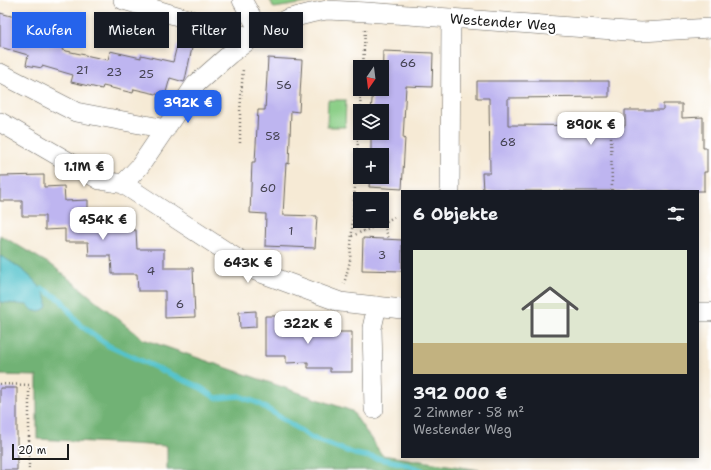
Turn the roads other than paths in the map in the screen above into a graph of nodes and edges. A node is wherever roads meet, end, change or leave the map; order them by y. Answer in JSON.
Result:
{"nodes":[{"id":1,"x":123,"y":0,"type":"edge"},
{"id":2,"x":242,"y":0,"type":"edge"},
{"id":3,"x":303,"y":15,"type":"edge"},
{"id":4,"x":249,"y":18,"type":"edge"},
{"id":5,"x":451,"y":18,"type":"junction"},
{"id":6,"x":711,"y":28,"type":"edge"},
{"id":7,"x":249,"y":33,"type":"edge"},
{"id":8,"x":249,"y":40,"type":"edge"},
{"id":9,"x":0,"y":73,"type":"edge"},
{"id":10,"x":0,"y":122,"type":"edge"},
{"id":11,"x":166,"y":129,"type":"junction"},
{"id":12,"x":123,"y":184,"type":"junction"},
{"id":13,"x":450,"y":190,"type":"edge"},
{"id":14,"x":377,"y":306,"type":"junction"},
{"id":15,"x":401,"y":309,"type":"edge"},
{"id":16,"x":699,"y":312,"type":"edge"},
{"id":17,"x":711,"y":312,"type":"edge"},
{"id":18,"x":374,"y":409,"type":"dead end"}],
"edges":[{"from":1,"to":7,"type":"street"},
{"from":2,"to":4,"type":"street"},
{"from":3,"to":5,"type":"street","name":"Westender Weg"},
{"from":5,"to":6,"type":"street","name":"Westender Weg"},
{"from":5,"to":13,"type":"street"},
{"from":8,"to":11,"type":"street","name":"Westender Weg"},
{"from":9,"to":11,"type":"street"},
{"from":10,"to":12,"type":"street"},
{"from":11,"to":12,"type":"street","name":"Westender Weg"},
{"from":12,"to":14,"type":"street"},
{"from":14,"to":15,"type":"street"},
{"from":14,"to":18,"type":"street"},
{"from":16,"to":17,"type":"street"}]}
